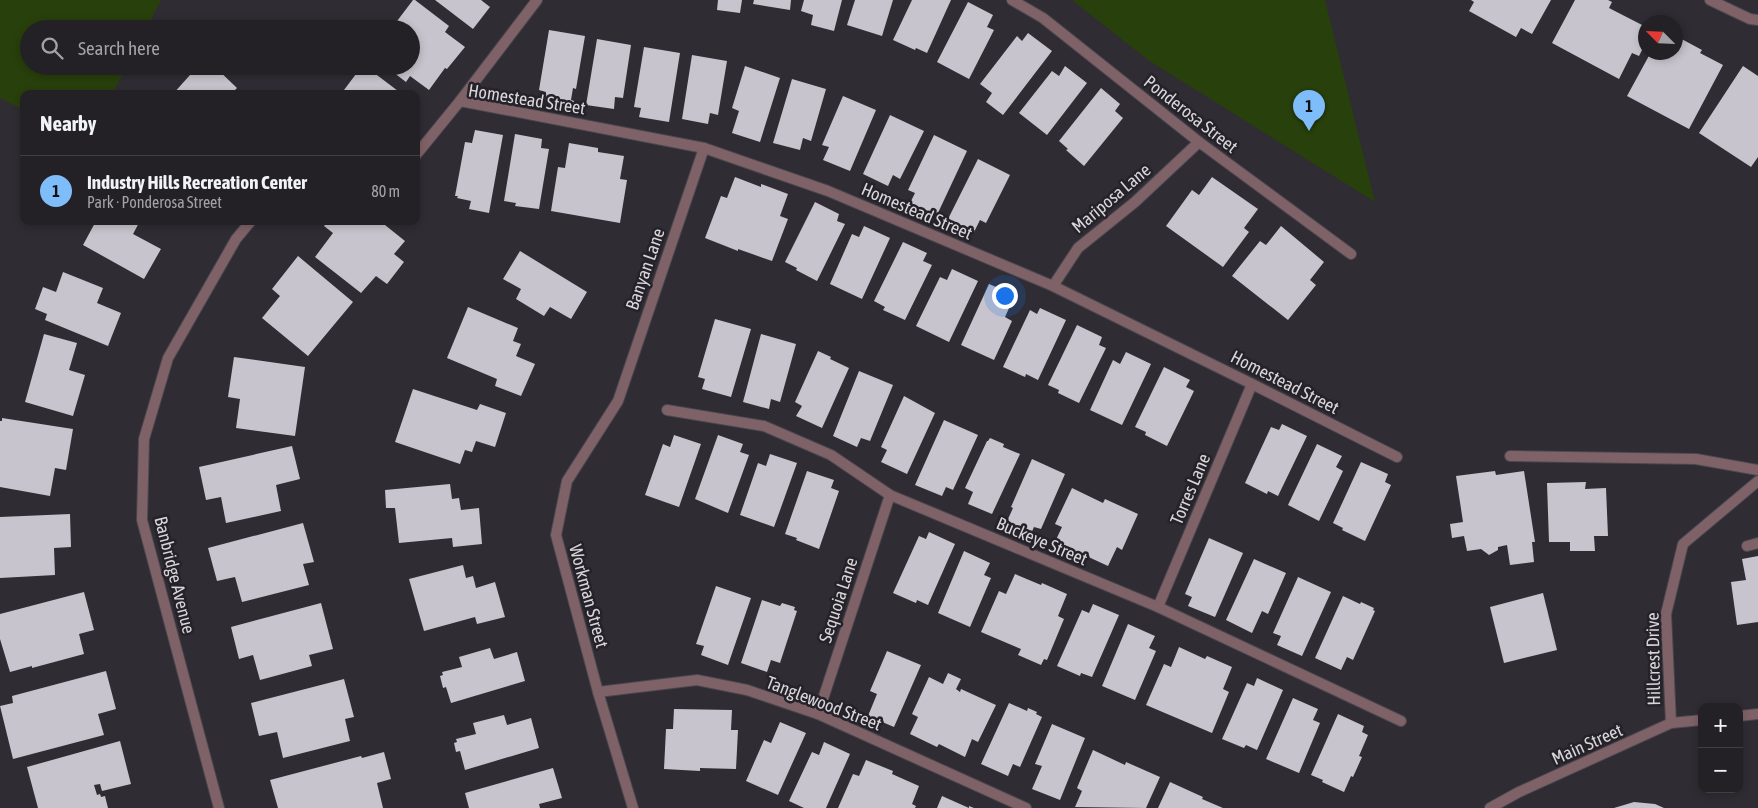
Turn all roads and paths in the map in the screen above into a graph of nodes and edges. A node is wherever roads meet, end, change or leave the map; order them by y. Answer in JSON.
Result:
{"nodes":[{"id":1,"x":536,"y":0,"type":"edge"},
{"id":2,"x":1012,"y":0,"type":"edge"},
{"id":3,"x":1710,"y":0,"type":"edge"},
{"id":4,"x":1758,"y":20,"type":"edge"},
{"id":5,"x":460,"y":101,"type":"junction"},
{"id":6,"x":1199,"y":142,"type":"junction"},
{"id":7,"x":704,"y":148,"type":"junction"},
{"id":8,"x":420,"y":150,"type":"edge"},
{"id":9,"x":248,"y":225,"type":"edge"},
{"id":10,"x":1351,"y":254,"type":"dead end"},
{"id":11,"x":1053,"y":286,"type":"junction"},
{"id":12,"x":1252,"y":384,"type":"junction"},
{"id":13,"x":618,"y":401,"type":"joint"},
{"id":14,"x":667,"y":410,"type":"dead end"},
{"id":15,"x":1510,"y":456,"type":"dead end"},
{"id":16,"x":1397,"y":457,"type":"dead end"},
{"id":17,"x":1758,"y":470,"type":"edge"},
{"id":18,"x":1758,"y":481,"type":"edge"},
{"id":19,"x":890,"y":495,"type":"junction"},
{"id":20,"x":1758,"y":543,"type":"edge"},
{"id":21,"x":1747,"y":546,"type":"dead end"},
{"id":22,"x":1158,"y":607,"type":"junction"},
{"id":23,"x":598,"y":692,"type":"junction"},
{"id":24,"x":818,"y":714,"type":"junction"},
{"id":25,"x":1758,"y":714,"type":"edge"},
{"id":26,"x":1743,"y":716,"type":"edge"},
{"id":27,"x":1698,"y":720,"type":"edge"},
{"id":28,"x":1401,"y":721,"type":"dead end"},
{"id":29,"x":1671,"y":723,"type":"junction"},
{"id":30,"x":219,"y":808,"type":"edge"},
{"id":31,"x":633,"y":808,"type":"edge"},
{"id":32,"x":1026,"y":808,"type":"edge"},
{"id":33,"x":1490,"y":808,"type":"edge"}],
"edges":[{"from":1,"to":5,"type":"street"},
{"from":2,"to":6,"type":"street","name":"Ponderosa Street"},
{"from":3,"to":4,"type":"street"},
{"from":5,"to":7,"type":"street","name":"Homestead Street"},
{"from":5,"to":8,"type":"street","name":"Homestead Street"},
{"from":6,"to":10,"type":"street","name":"Ponderosa Street"},
{"from":6,"to":11,"type":"street","name":"Mariposa Lane"},
{"from":7,"to":11,"type":"street","name":"Homestead Street"},
{"from":7,"to":13,"type":"street","name":"Banyan Lane"},
{"from":9,"to":30,"type":"street","name":"Banbridge Avenue"},
{"from":11,"to":12,"type":"street","name":"Homestead Street"},
{"from":12,"to":16,"type":"street","name":"Homestead Street"},
{"from":12,"to":22,"type":"street","name":"Torres Lane"},
{"from":13,"to":23,"type":"street","name":"Workman Street"},
{"from":14,"to":19,"type":"street","name":"Buckeye Street"},
{"from":15,"to":17,"type":"street"},
{"from":18,"to":29,"type":"street","name":"Hillcrest Drive"},
{"from":19,"to":22,"type":"street","name":"Buckeye Street"},
{"from":19,"to":24,"type":"street","name":"Sequoia Lane"},
{"from":20,"to":21,"type":"street"},
{"from":22,"to":28,"type":"street","name":"Buckeye Street"},
{"from":23,"to":24,"type":"street","name":"Tanglewood Street"},
{"from":23,"to":31,"type":"street","name":"Workman Street"},
{"from":24,"to":32,"type":"street","name":"Tanglewood Street"},
{"from":25,"to":26,"type":"street"},
{"from":27,"to":29,"type":"street","name":"Main Street"},
{"from":29,"to":33,"type":"street","name":"Main Street"}]}
